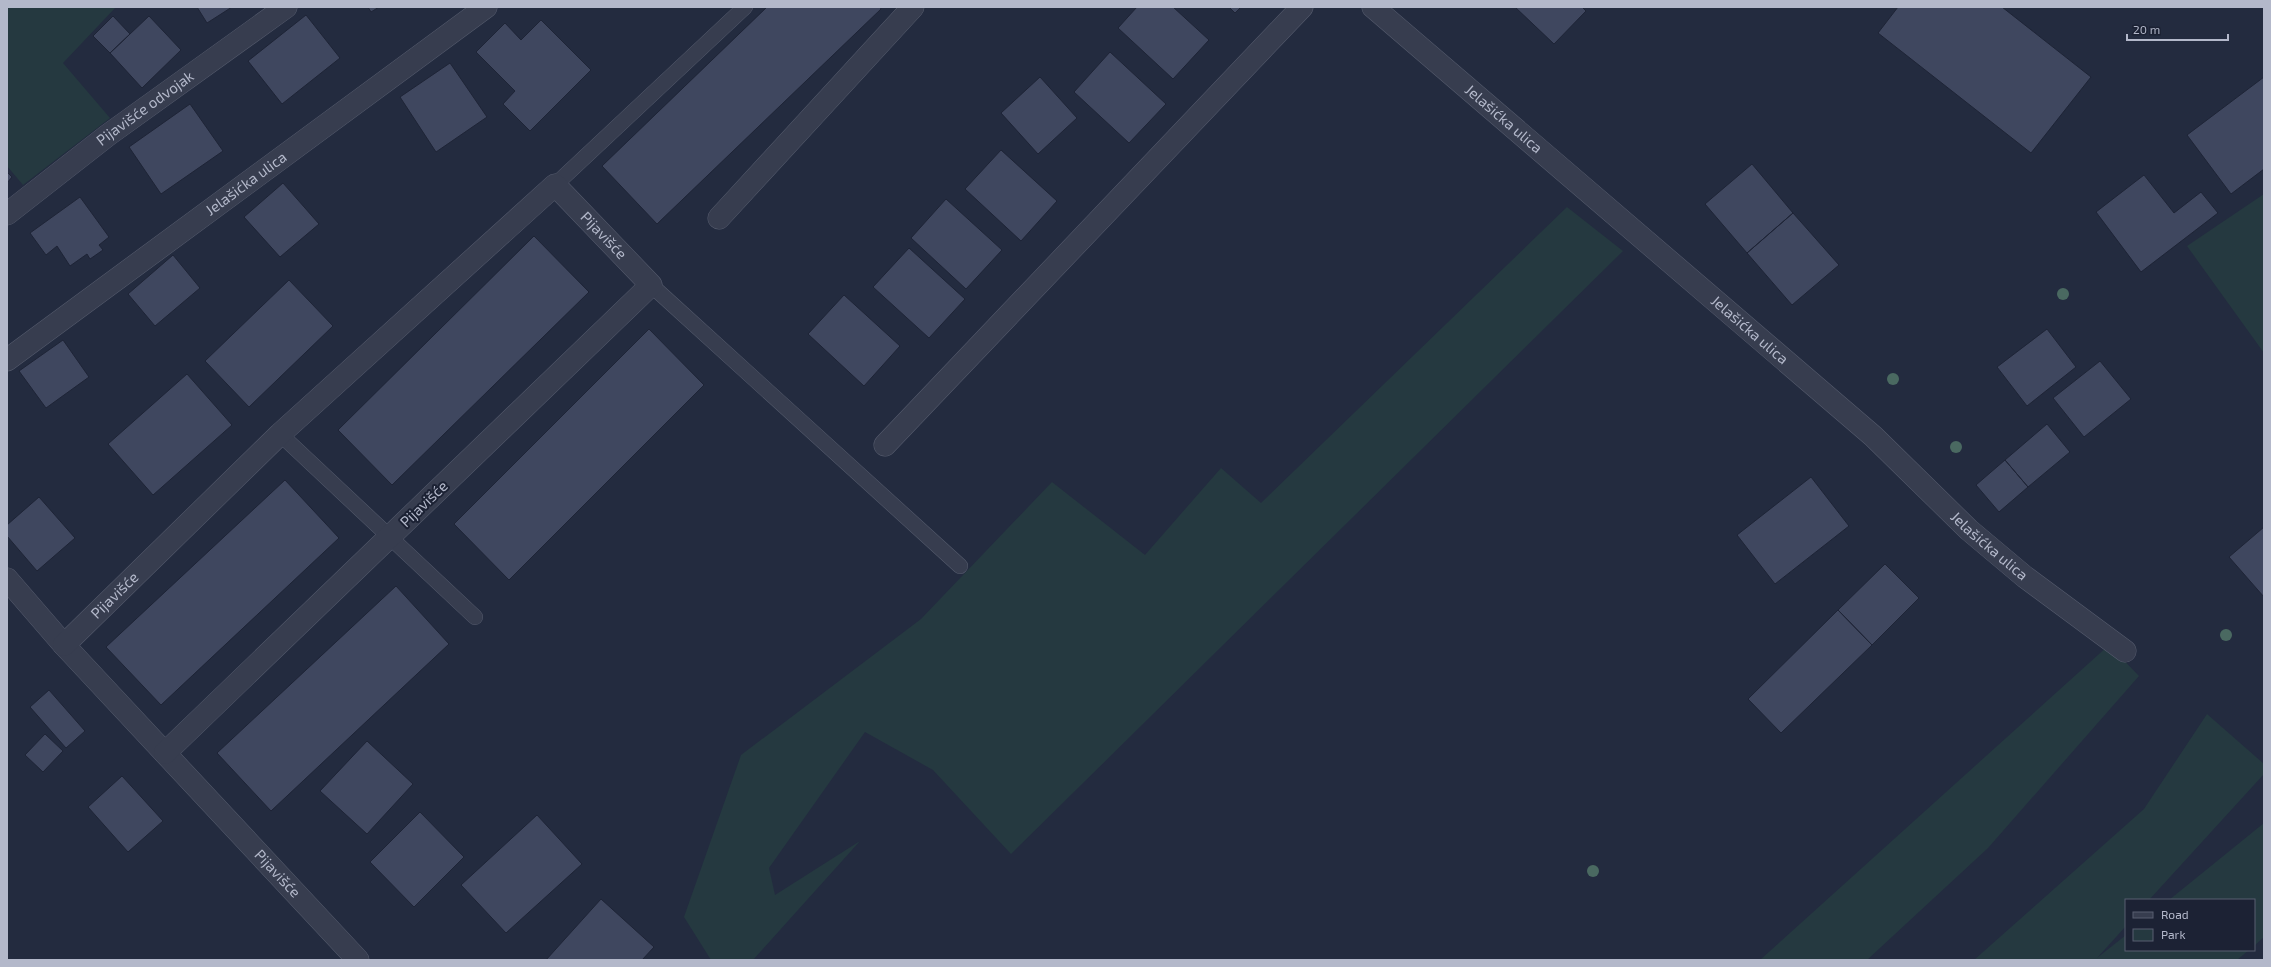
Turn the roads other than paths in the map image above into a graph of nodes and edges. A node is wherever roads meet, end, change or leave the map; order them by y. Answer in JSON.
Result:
{"nodes":[{"id":1,"x":286,"y":7,"type":"edge"},
{"id":2,"x":486,"y":7,"type":"edge"},
{"id":3,"x":745,"y":7,"type":"edge"},
{"id":4,"x":913,"y":7,"type":"edge"},
{"id":5,"x":1302,"y":7,"type":"edge"},
{"id":6,"x":1373,"y":7,"type":"edge"},
{"id":7,"x":555,"y":185,"type":"junction"},
{"id":8,"x":7,"y":214,"type":"edge"},
{"id":9,"x":719,"y":218,"type":"dead end"},
{"id":10,"x":651,"y":284,"type":"junction"},
{"id":11,"x":7,"y":360,"type":"edge"},
{"id":12,"x":280,"y":434,"type":"junction"},
{"id":13,"x":885,"y":446,"type":"dead end"},
{"id":14,"x":391,"y":537,"type":"junction"},
{"id":15,"x":960,"y":566,"type":"dead end"},
{"id":16,"x":7,"y":579,"type":"edge"},
{"id":17,"x":475,"y":617,"type":"dead end"},
{"id":18,"x":64,"y":644,"type":"junction"},
{"id":19,"x":2125,"y":651,"type":"dead end"},
{"id":20,"x":165,"y":753,"type":"junction"},
{"id":21,"x":358,"y":960,"type":"edge"}],
"edges":[{"from":1,"to":8,"type":"street","name":"Pijavišće odvojak"},
{"from":2,"to":11,"type":"street","name":"Jelašićka ulica"},
{"from":3,"to":7,"type":"lane"},
{"from":4,"to":9,"type":"street"},
{"from":5,"to":13,"type":"street"},
{"from":6,"to":19,"type":"street","name":"Jelašićka ulica"},
{"from":7,"to":10,"type":"street","name":"Pijavišće"},
{"from":7,"to":12,"type":"street","name":"Pijavišće"},
{"from":10,"to":14,"type":"street","name":"Pijavišće"},
{"from":10,"to":15,"type":"lane"},
{"from":12,"to":14,"type":"lane"},
{"from":12,"to":18,"type":"street","name":"Pijavišće"},
{"from":14,"to":17,"type":"lane"},
{"from":14,"to":20,"type":"street","name":"Pijavišće"},
{"from":16,"to":18,"type":"street","name":"Pijavišće"},
{"from":18,"to":20,"type":"street","name":"Pijavišće"},
{"from":20,"to":21,"type":"street","name":"Pijavišće"}]}
